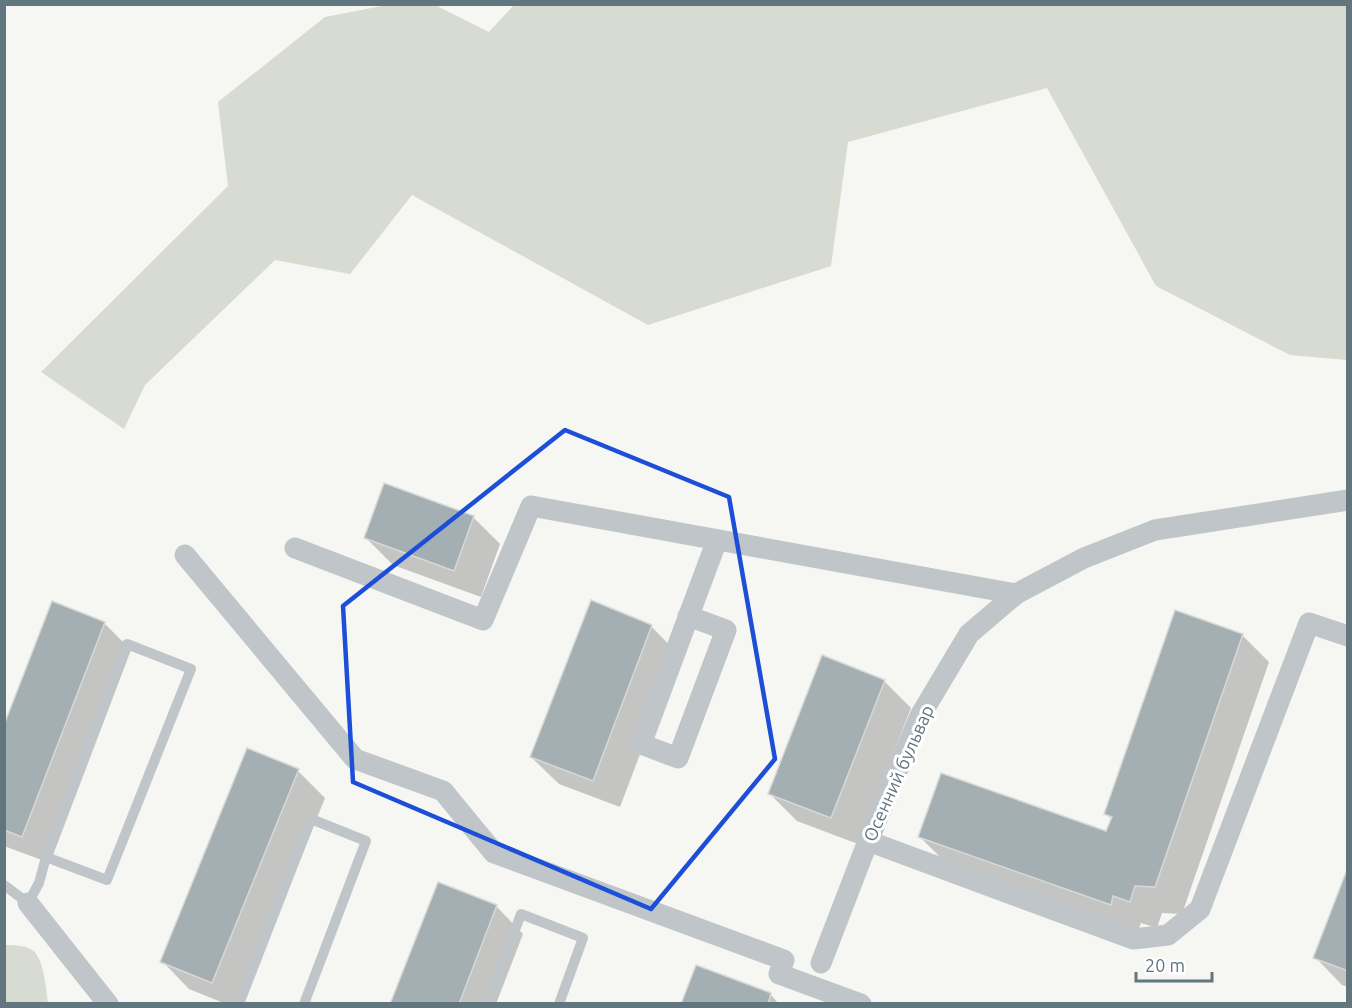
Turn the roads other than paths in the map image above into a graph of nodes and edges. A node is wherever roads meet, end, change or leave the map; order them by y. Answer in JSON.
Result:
{"nodes":[{"id":1,"x":1347,"y":500,"type":"edge"},
{"id":2,"x":717,"y":540,"type":"junction"},
{"id":3,"x":295,"y":548,"type":"dead end"},
{"id":4,"x":185,"y":555,"type":"dead end"},
{"id":5,"x":1016,"y":594,"type":"junction"},
{"id":6,"x":688,"y":616,"type":"junction"},
{"id":7,"x":1347,"y":636,"type":"edge"},
{"id":8,"x":868,"y":841,"type":"junction"},
{"id":9,"x":46,"y":857,"type":"junction"},
{"id":10,"x":4,"y":885,"type":"edge"},
{"id":11,"x":28,"y":903,"type":"junction"},
{"id":12,"x":821,"y":963,"type":"dead end"},
{"id":13,"x":108,"y":1004,"type":"edge"},
{"id":14,"x":239,"y":1004,"type":"edge"},
{"id":15,"x":304,"y":1004,"type":"edge"},
{"id":16,"x":487,"y":1004,"type":"edge"},
{"id":17,"x":559,"y":1004,"type":"edge"},
{"id":18,"x":861,"y":1004,"type":"edge"}],
"edges":[{"from":1,"to":5,"type":"street","name":"Осенний бульвар"},
{"from":2,"to":3,"type":"street"},
{"from":2,"to":5,"type":"street"},
{"from":2,"to":6,"type":"street"},
{"from":4,"to":18,"type":"street"},
{"from":5,"to":8,"type":"street","name":"Осенний бульвар"},
{"from":6,"to":6,"type":"street"},
{"from":7,"to":8,"type":"street"},
{"from":8,"to":12,"type":"street","name":"Осенний бульвар"},
{"from":9,"to":9,"type":"lane"},
{"from":9,"to":11,"type":"lane"},
{"from":10,"to":11,"type":"lane"},
{"from":11,"to":13,"type":"street"},
{"from":14,"to":15,"type":"lane"},
{"from":16,"to":17,"type":"lane"}]}
